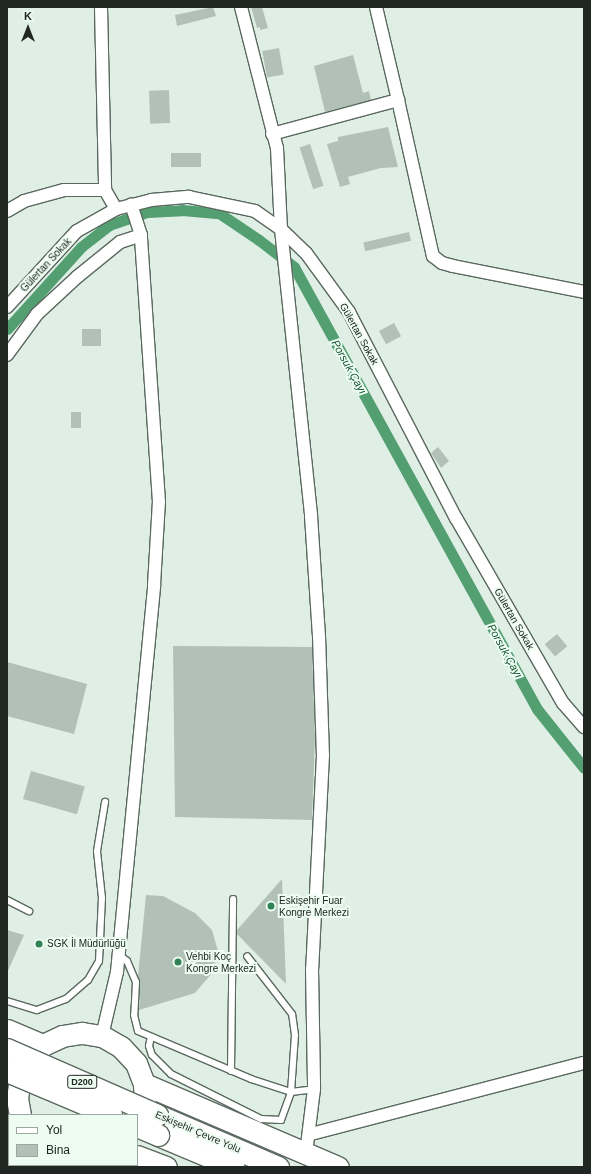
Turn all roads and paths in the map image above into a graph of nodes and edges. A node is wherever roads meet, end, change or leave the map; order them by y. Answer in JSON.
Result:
{"nodes":[{"id":1,"x":101,"y":7,"type":"edge"},
{"id":2,"x":241,"y":7,"type":"edge"},
{"id":3,"x":376,"y":7,"type":"edge"},
{"id":4,"x":398,"y":100,"type":"junction"},
{"id":5,"x":272,"y":134,"type":"junction"},
{"id":6,"x":105,"y":190,"type":"junction"},
{"id":7,"x":131,"y":206,"type":"junction"},
{"id":8,"x":116,"y":209,"type":"junction"},
{"id":9,"x":7,"y":211,"type":"edge"},
{"id":10,"x":281,"y":229,"type":"junction"},
{"id":11,"x":141,"y":235,"type":"junction"},
{"id":12,"x":584,"y":292,"type":"edge"},
{"id":13,"x":7,"y":307,"type":"edge"},
{"id":14,"x":7,"y":355,"type":"edge"},
{"id":15,"x":584,"y":727,"type":"edge"},
{"id":16,"x":105,"y":802,"type":"dead end"},
{"id":17,"x":233,"y":899,"type":"dead end"},
{"id":18,"x":7,"y":900,"type":"edge"},
{"id":19,"x":29,"y":910,"type":"dead end"},
{"id":20,"x":119,"y":955,"type":"junction"},
{"id":21,"x":247,"y":956,"type":"dead end"},
{"id":22,"x":7,"y":1001,"type":"edge"},
{"id":23,"x":7,"y":1030,"type":"edge"},
{"id":24,"x":102,"y":1036,"type":"junction"},
{"id":25,"x":151,"y":1037,"type":"junction"},
{"id":26,"x":43,"y":1045,"type":"junction"},
{"id":27,"x":7,"y":1049,"type":"edge"},
{"id":28,"x":584,"y":1063,"type":"edge"},
{"id":29,"x":7,"y":1071,"type":"edge"},
{"id":30,"x":231,"y":1071,"type":"junction"},
{"id":31,"x":144,"y":1084,"type":"junction"},
{"id":32,"x":314,"y":1089,"type":"junction"},
{"id":33,"x":291,"y":1092,"type":"junction"},
{"id":34,"x":15,"y":1103,"type":"edge"},
{"id":35,"x":109,"y":1114,"type":"edge"},
{"id":36,"x":136,"y":1114,"type":"edge"},
{"id":37,"x":138,"y":1115,"type":"edge"},
{"id":38,"x":138,"y":1123,"type":"edge"},
{"id":39,"x":158,"y":1125,"type":"junction"},
{"id":40,"x":138,"y":1126,"type":"edge"},
{"id":41,"x":309,"y":1143,"type":"junction"},
{"id":42,"x":138,"y":1156,"type":"edge"},
{"id":43,"x":166,"y":1167,"type":"edge"},
{"id":44,"x":234,"y":1167,"type":"edge"},
{"id":45,"x":278,"y":1167,"type":"edge"},
{"id":46,"x":338,"y":1167,"type":"edge"}],
"edges":[{"from":1,"to":6,"type":"street"},
{"from":2,"to":5,"type":"street"},
{"from":3,"to":4,"type":"street"},
{"from":4,"to":5,"type":"street"},
{"from":4,"to":12,"type":"street"},
{"from":5,"to":10,"type":"street"},
{"from":6,"to":8,"type":"street"},
{"from":6,"to":9,"type":"street"},
{"from":7,"to":8,"type":"street","name":"Gülertan Sokak"},
{"from":7,"to":10,"type":"street","name":"Gülertan Sokak"},
{"from":7,"to":11,"type":"street"},
{"from":8,"to":13,"type":"street","name":"Gülertan Sokak"},
{"from":10,"to":15,"type":"street","name":"Gülertan Sokak"},
{"from":10,"to":32,"type":"street"},
{"from":11,"to":14,"type":"street"},
{"from":11,"to":20,"type":"street"},
{"from":16,"to":22,"type":"lane"},
{"from":17,"to":30,"type":"lane"},
{"from":18,"to":19,"type":"lane"},
{"from":20,"to":24,"type":"street"},
{"from":20,"to":25,"type":"lane"},
{"from":21,"to":33,"type":"lane"},
{"from":23,"to":26,"type":"highway"},
{"from":24,"to":26,"type":"highway"},
{"from":24,"to":31,"type":"highway"},
{"from":25,"to":30,"type":"lane"},
{"from":25,"to":33,"type":"lane"},
{"from":26,"to":34,"type":"highway"},
{"from":27,"to":36,"type":"highway","name":"Eskişehir Çevre Yolu","number":"D200","bridge":true},
{"from":28,"to":41,"type":"street"},
{"from":29,"to":35,"type":"highway","number":"D200","bridge":true},
{"from":30,"to":33,"type":"lane"},
{"from":31,"to":38,"type":"highway"},
{"from":31,"to":41,"type":"highway"},
{"from":32,"to":33,"type":"lane"},
{"from":32,"to":41,"type":"street"},
{"from":37,"to":39,"type":"highway","name":"Eskişehir Çevre Yolu","number":"D200","bridge":true},
{"from":39,"to":40,"type":"highway","name":"Eskişehir Çevre Yolu","number":"D200","bridge":true},
{"from":39,"to":44,"type":"highway","name":"Eskişehir Çevre Yolu","number":"D200"},
{"from":39,"to":45,"type":"highway","name":"Eskişehir Çevre Yolu","number":"D200"},
{"from":41,"to":46,"type":"highway"},
{"from":42,"to":43,"type":"highway"}]}
